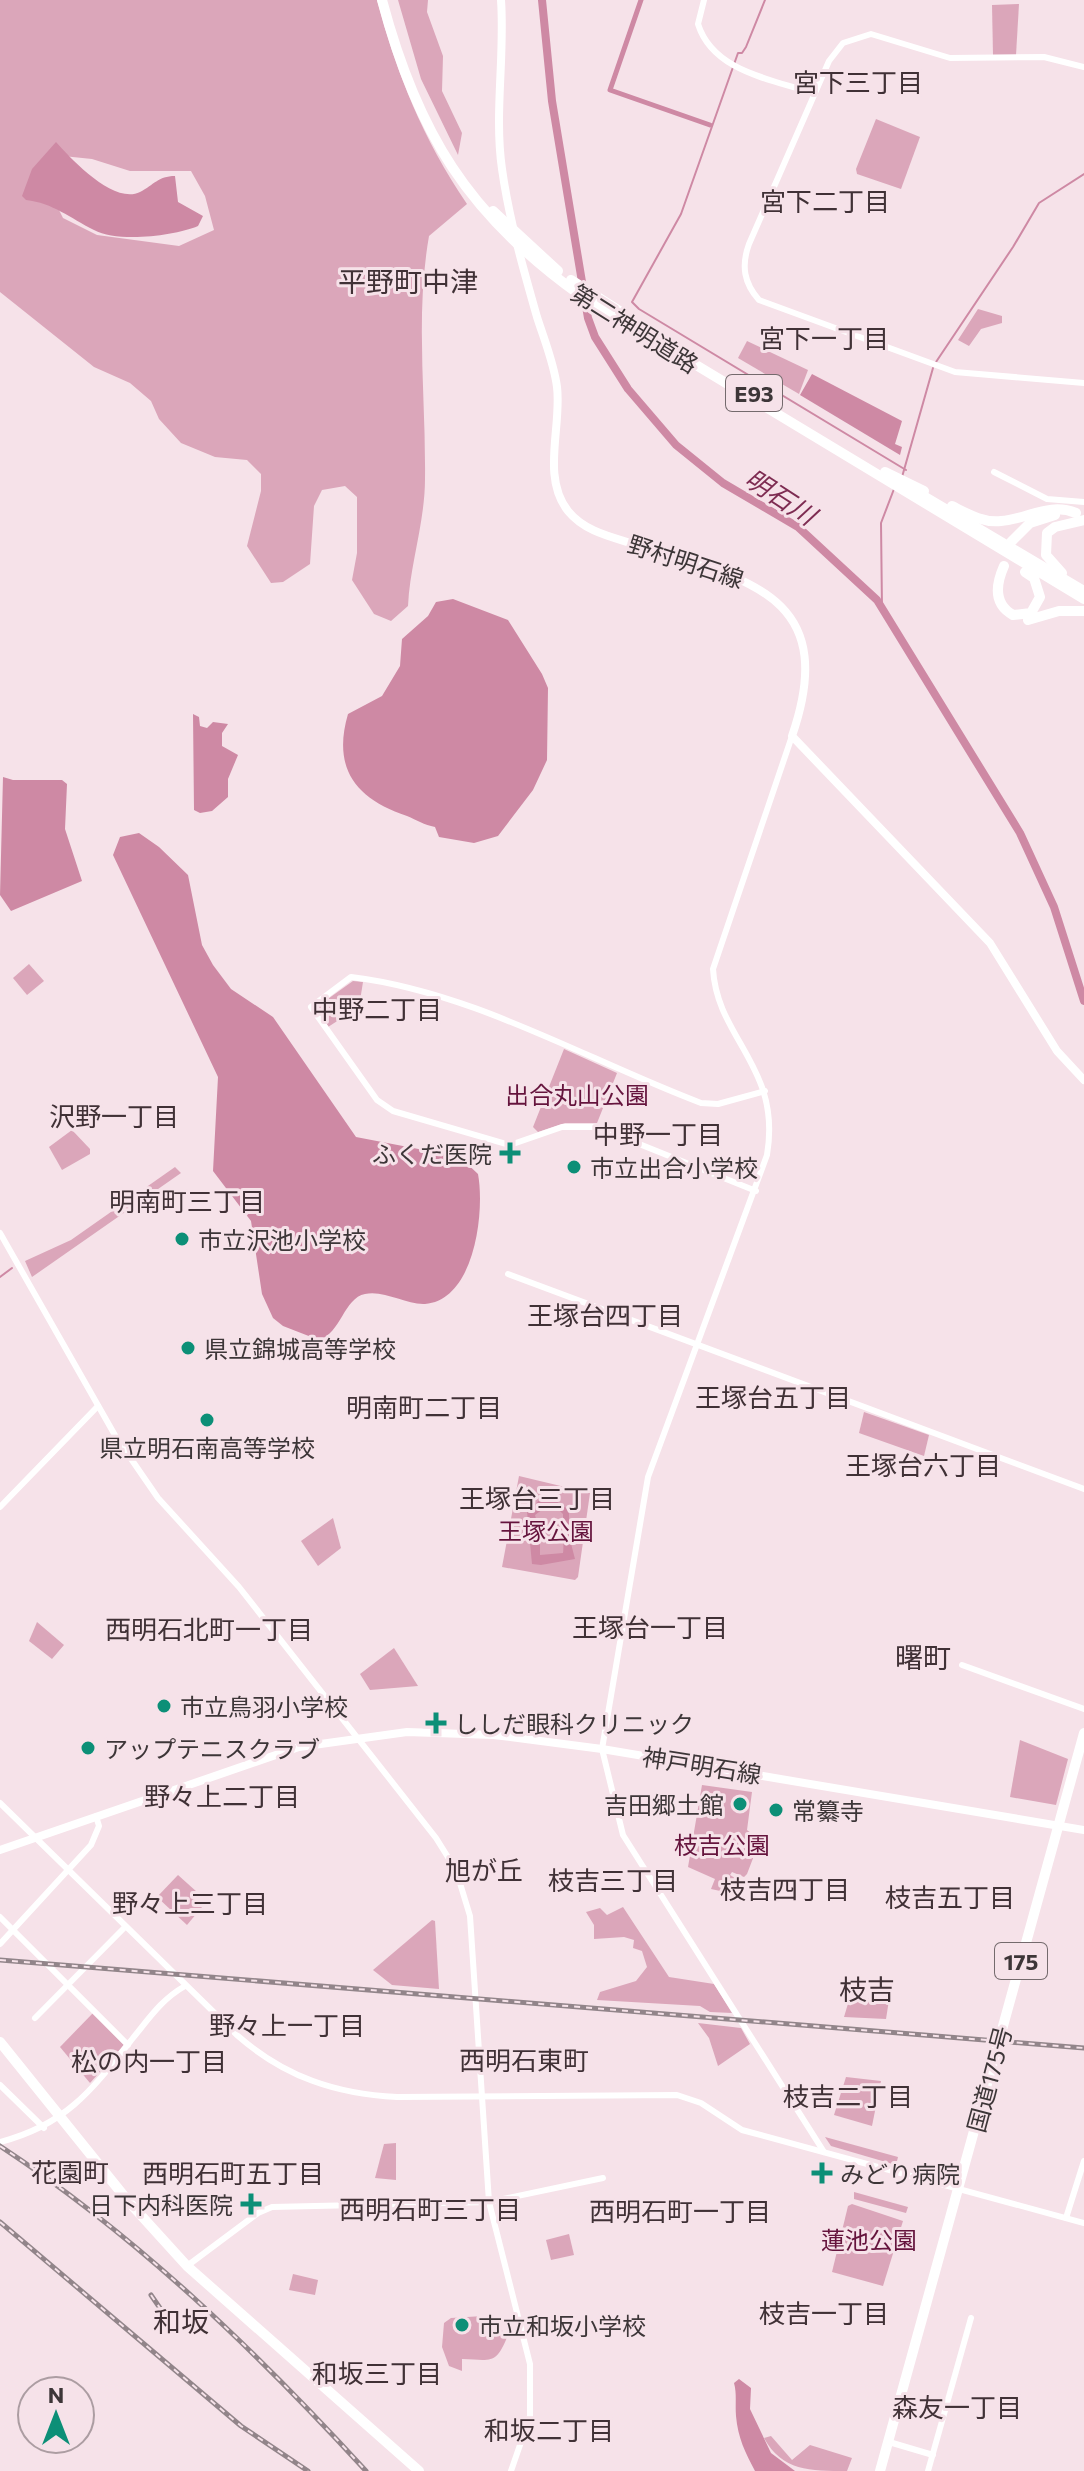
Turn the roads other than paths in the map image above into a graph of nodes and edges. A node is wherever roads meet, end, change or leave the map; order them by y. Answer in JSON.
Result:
{"nodes":[{"id":1,"x":382,"y":0,"type":"edge"},
{"id":2,"x":389,"y":0,"type":"edge"},
{"id":3,"x":501,"y":0,"type":"edge"},
{"id":4,"x":704,"y":0,"type":"edge"},
{"id":5,"x":1084,"y":67,"type":"edge"},
{"id":6,"x":815,"y":94,"type":"junction"},
{"id":7,"x":486,"y":209,"type":"junction"},
{"id":8,"x":1084,"y":383,"type":"edge"},
{"id":9,"x":994,"y":472,"type":"dead end"},
{"id":10,"x":911,"y":490,"type":"junction"},
{"id":11,"x":1084,"y":502,"type":"edge"},
{"id":12,"x":1082,"y":516,"type":"edge"},
{"id":13,"x":987,"y":543,"type":"junction"},
{"id":14,"x":1013,"y":543,"type":"dead end"},
{"id":15,"x":1071,"y":584,"type":"junction"},
{"id":16,"x":1084,"y":591,"type":"edge"},
{"id":17,"x":1084,"y":599,"type":"edge"},
{"id":18,"x":1084,"y":611,"type":"edge"},
{"id":19,"x":792,"y":736,"type":"junction"},
{"id":20,"x":1084,"y":1080,"type":"edge"},
{"id":21,"x":765,"y":1091,"type":"junction"},
{"id":22,"x":756,"y":1191,"type":"junction"},
{"id":23,"x":0,"y":1233,"type":"edge"},
{"id":24,"x":508,"y":1274,"type":"dead end"},
{"id":25,"x":698,"y":1345,"type":"junction"},
{"id":26,"x":98,"y":1406,"type":"junction"},
{"id":27,"x":1084,"y":1489,"type":"edge"},
{"id":28,"x":0,"y":1507,"type":"edge"},
{"id":29,"x":962,"y":1665,"type":"dead end"},
{"id":30,"x":1084,"y":1709,"type":"edge"},
{"id":31,"x":1084,"y":1733,"type":"edge"},
{"id":32,"x":357,"y":1737,"type":"junction"},
{"id":33,"x":602,"y":1749,"type":"junction"},
{"id":34,"x":1084,"y":1754,"type":"edge"},
{"id":35,"x":0,"y":1803,"type":"edge"},
{"id":36,"x":96,"y":1816,"type":"junction"},
{"id":37,"x":1061,"y":1827,"type":"junction"},
{"id":38,"x":1084,"y":1830,"type":"edge"},
{"id":39,"x":36,"y":1838,"type":"junction"},
{"id":40,"x":0,"y":1850,"type":"edge"},
{"id":41,"x":68,"y":1870,"type":"junction"},
{"id":42,"x":0,"y":1917,"type":"edge"},
{"id":43,"x":125,"y":1927,"type":"junction"},
{"id":44,"x":14,"y":1930,"type":"junction"},
{"id":45,"x":0,"y":1944,"type":"edge"},
{"id":46,"x":68,"y":1985,"type":"junction"},
{"id":47,"x":185,"y":1986,"type":"junction"},
{"id":48,"x":35,"y":2018,"type":"dead end"},
{"id":49,"x":0,"y":2042,"type":"edge"},
{"id":50,"x":128,"y":2045,"type":"junction"},
{"id":51,"x":0,"y":2085,"type":"edge"},
{"id":52,"x":481,"y":2095,"type":"junction"},
{"id":53,"x":60,"y":2117,"type":"junction"},
{"id":54,"x":41,"y":2130,"type":"junction"},
{"id":55,"x":0,"y":2142,"type":"edge"},
{"id":56,"x":824,"y":2152,"type":"junction"},
{"id":57,"x":1084,"y":2161,"type":"edge"},
{"id":58,"x":603,"y":2178,"type":"dead end"},
{"id":59,"x":960,"y":2190,"type":"junction"},
{"id":60,"x":489,"y":2202,"type":"junction"},
{"id":61,"x":1066,"y":2218,"type":"junction"},
{"id":62,"x":1084,"y":2223,"type":"edge"},
{"id":63,"x":187,"y":2266,"type":"junction"},
{"id":64,"x":971,"y":2318,"type":"dead end"},
{"id":65,"x":891,"y":2443,"type":"junction"},
{"id":66,"x":933,"y":2455,"type":"junction"},
{"id":67,"x":419,"y":2471,"type":"edge"},
{"id":68,"x":511,"y":2471,"type":"edge"},
{"id":69,"x":883,"y":2471,"type":"edge"},
{"id":70,"x":928,"y":2471,"type":"edge"}],
"edges":[{"from":1,"to":7,"type":"highway","name":"第二神明道路","number":"E93"},
{"from":2,"to":7,"type":"highway","name":"第二神明道路","number":"E93"},
{"from":3,"to":19,"type":"main road","name":"野村明石線"},
{"from":4,"to":6,"type":"street"},
{"from":5,"to":6,"type":"street"},
{"from":6,"to":8,"type":"street"},
{"from":7,"to":10,"type":"highway","name":"第二神明道路","number":"E93"},
{"from":9,"to":11,"type":"street"},
{"from":10,"to":12,"type":"highway"},
{"from":10,"to":13,"type":"highway"},
{"from":10,"to":15,"type":"highway"},
{"from":12,"to":14,"type":"highway"},
{"from":12,"to":15,"type":"highway"},
{"from":13,"to":17,"type":"highway"},
{"from":13,"to":18,"type":"highway"},
{"from":15,"to":16,"type":"highway"},
{"from":19,"to":20,"type":"main road"},
{"from":19,"to":21,"type":"street"},
{"from":21,"to":22,"type":"street"},
{"from":21,"to":22,"type":"street"},
{"from":22,"to":25,"type":"street"},
{"from":23,"to":26,"type":"street"},
{"from":24,"to":25,"type":"street"},
{"from":25,"to":27,"type":"street"},
{"from":25,"to":33,"type":"street"},
{"from":26,"to":28,"type":"street"},
{"from":26,"to":32,"type":"street"},
{"from":29,"to":30,"type":"street"},
{"from":31,"to":37,"type":"highway","name":"国道175号","number":"175"},
{"from":32,"to":33,"type":"main road","name":"神戸明石線"},
{"from":32,"to":36,"type":"main road","name":"神戸明石線"},
{"from":32,"to":52,"type":"street"},
{"from":33,"to":37,"type":"main road","name":"神戸明石線"},
{"from":33,"to":56,"type":"street"},
{"from":34,"to":37,"type":"highway","name":"国道175号","number":"175"},
{"from":35,"to":39,"type":"street"},
{"from":36,"to":39,"type":"main road","name":"神戸明石線"},
{"from":36,"to":41,"type":"street"},
{"from":37,"to":38,"type":"main road","name":"神戸明石線"},
{"from":37,"to":59,"type":"highway","name":"国道175号","number":"175"},
{"from":39,"to":40,"type":"main road","name":"神戸明石線"},
{"from":39,"to":41,"type":"street"},
{"from":41,"to":43,"type":"street"},
{"from":41,"to":44,"type":"street"},
{"from":42,"to":44,"type":"street"},
{"from":43,"to":46,"type":"street"},
{"from":43,"to":47,"type":"street"},
{"from":44,"to":45,"type":"street"},
{"from":44,"to":46,"type":"street"},
{"from":46,"to":48,"type":"street"},
{"from":46,"to":50,"type":"street"},
{"from":47,"to":50,"type":"street"},
{"from":47,"to":52,"type":"street"},
{"from":49,"to":53,"type":"highway"},
{"from":50,"to":53,"type":"street"},
{"from":51,"to":54,"type":"street"},
{"from":52,"to":56,"type":"street"},
{"from":52,"to":60,"type":"street"},
{"from":53,"to":54,"type":"street"},
{"from":53,"to":63,"type":"highway"},
{"from":54,"to":55,"type":"street"},
{"from":56,"to":59,"type":"street"},
{"from":57,"to":61,"type":"street"},
{"from":58,"to":60,"type":"street"},
{"from":59,"to":61,"type":"street"},
{"from":59,"to":65,"type":"highway","name":"国道175号","number":"175"},
{"from":60,"to":63,"type":"street"},
{"from":60,"to":68,"type":"street"},
{"from":61,"to":62,"type":"street"},
{"from":63,"to":67,"type":"highway"},
{"from":64,"to":66,"type":"street"},
{"from":65,"to":66,"type":"street"},
{"from":65,"to":69,"type":"highway","name":"国道175号","number":"175"},
{"from":66,"to":70,"type":"street"}]}
